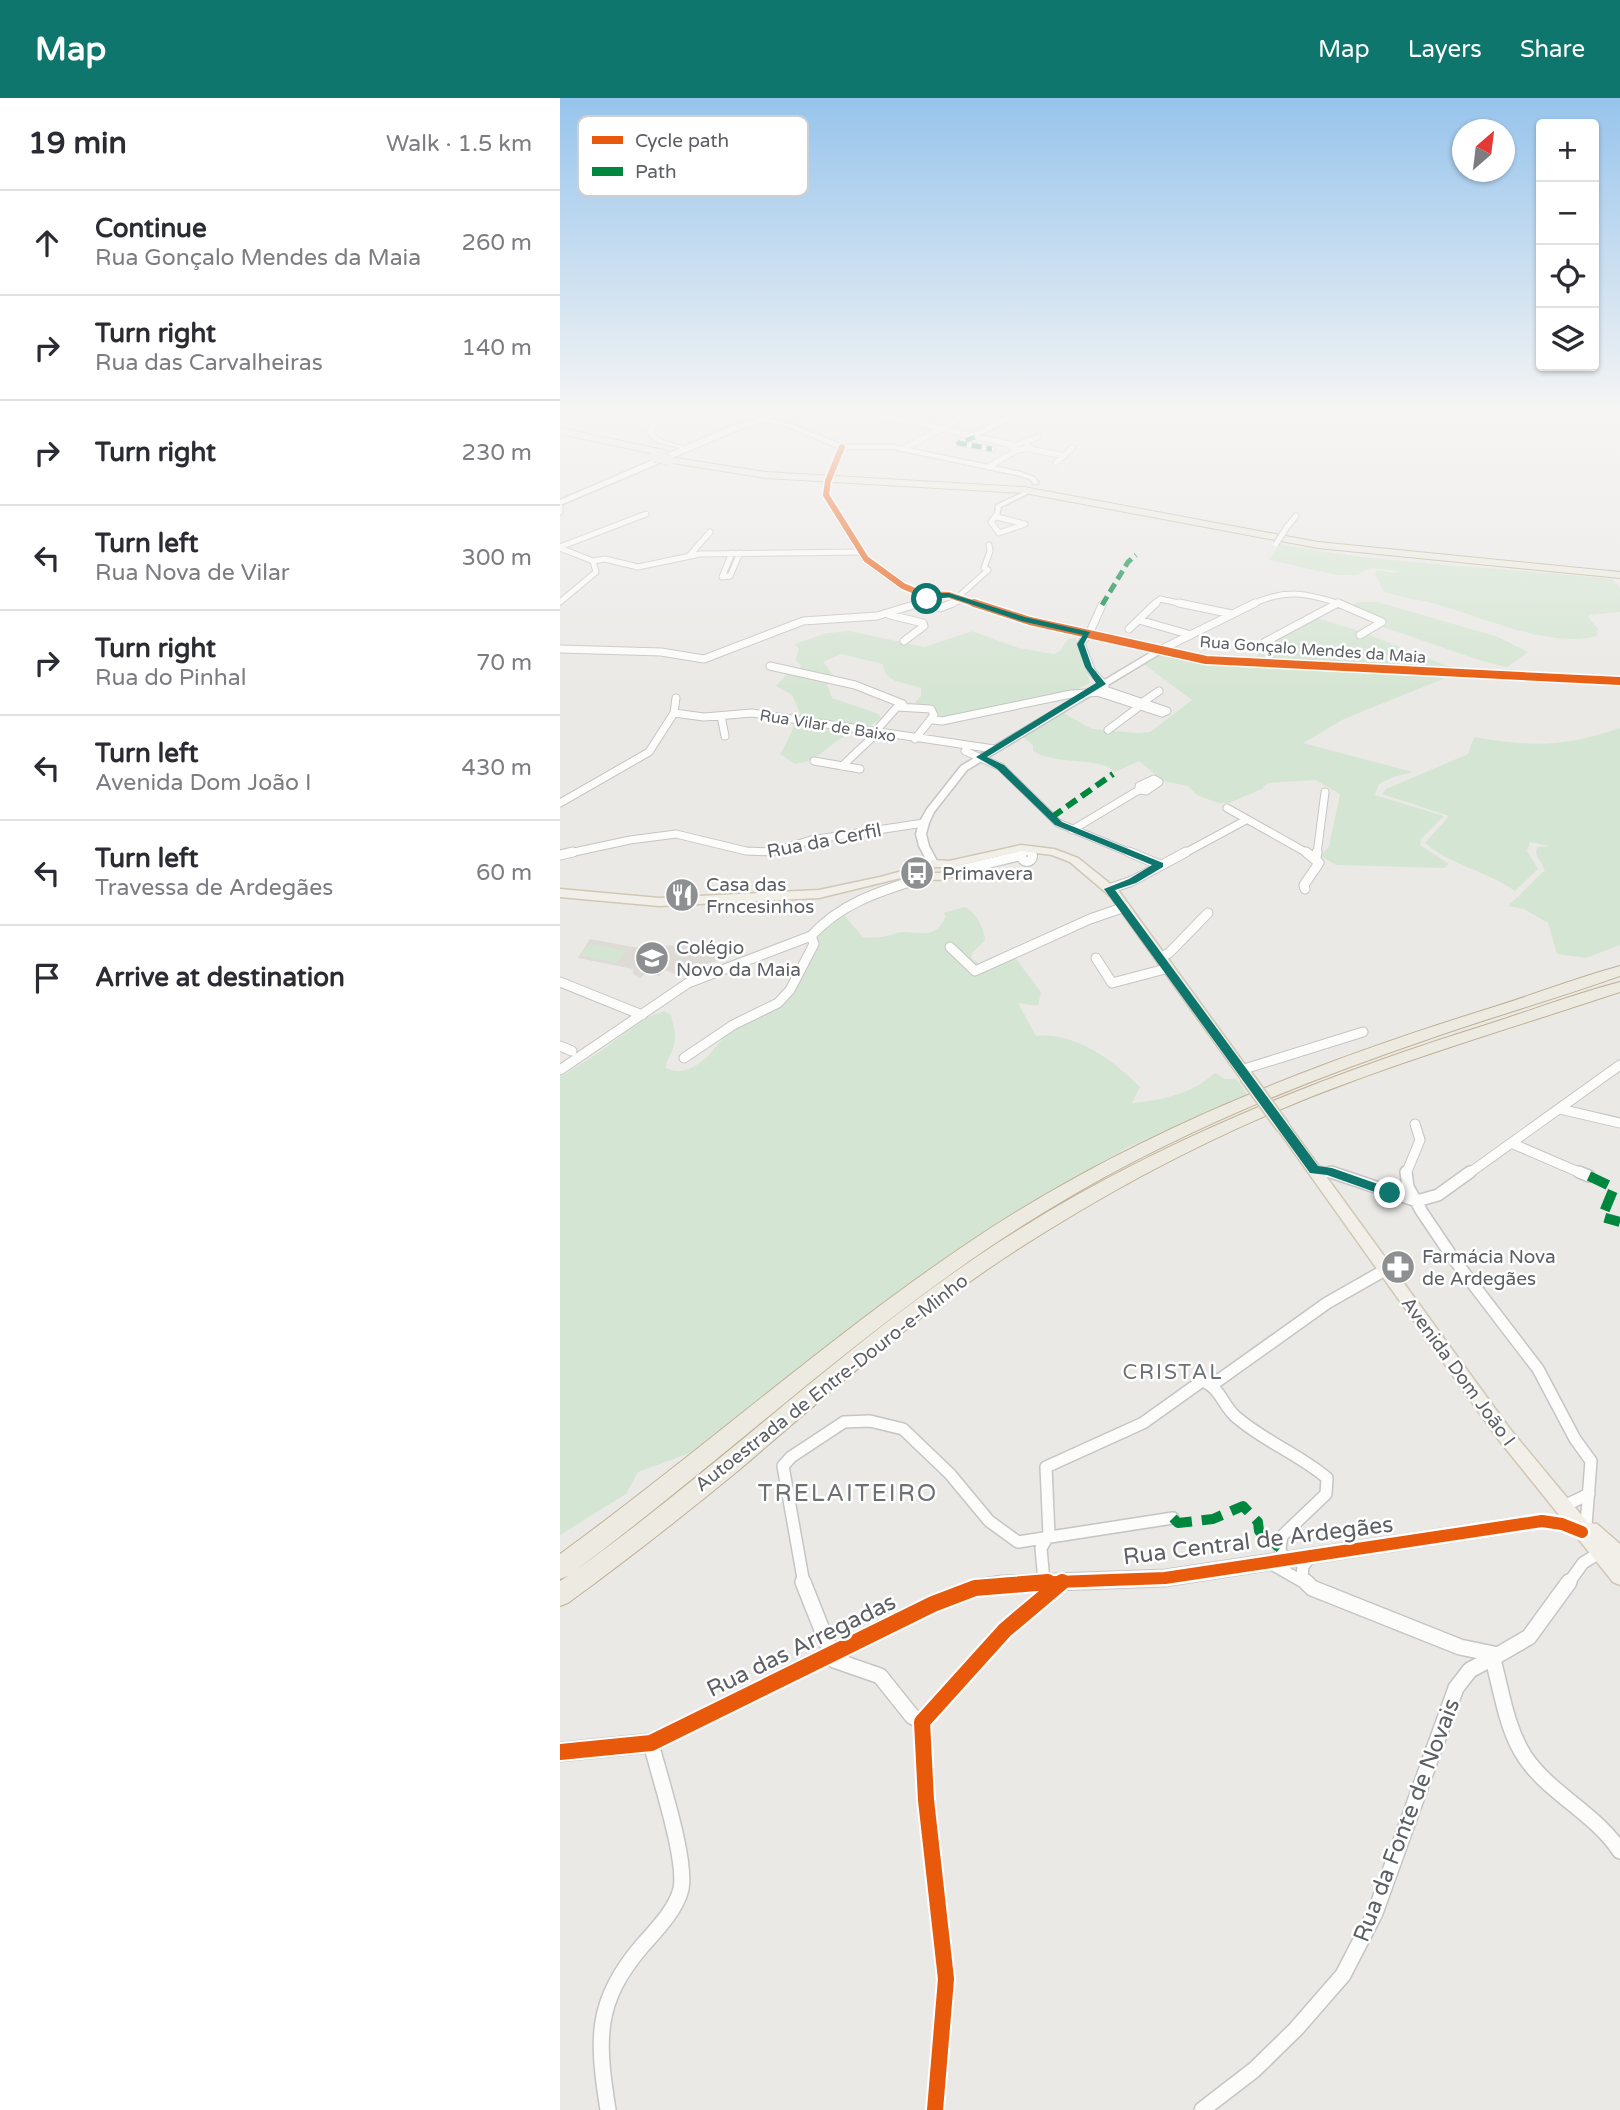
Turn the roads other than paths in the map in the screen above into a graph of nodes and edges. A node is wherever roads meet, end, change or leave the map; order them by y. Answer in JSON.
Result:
{"nodes":[{"id":1,"x":831,"y":504,"type":"edge"},
{"id":2,"x":1003,"y":504,"type":"edge"},
{"id":3,"x":1129,"y":504,"type":"edge"},
{"id":4,"x":646,"y":514,"type":"dead end"},
{"id":5,"x":997,"y":516,"type":"junction"},
{"id":6,"x":1296,"y":516,"type":"dead end"},
{"id":7,"x":710,"y":532,"type":"dead end"},
{"id":8,"x":1276,"y":544,"type":"dead end"},
{"id":9,"x":989,"y":545,"type":"dead end"},
{"id":10,"x":560,"y":547,"type":"edge"},
{"id":11,"x":861,"y":552,"type":"junction"},
{"id":12,"x":689,"y":556,"type":"junction"},
{"id":13,"x":593,"y":561,"type":"junction"},
{"id":14,"x":1617,"y":574,"type":"edge"},
{"id":15,"x":928,"y":596,"type":"junction"},
{"id":16,"x":961,"y":598,"type":"junction"},
{"id":17,"x":560,"y":602,"type":"edge"},
{"id":18,"x":1338,"y":603,"type":"junction"},
{"id":19,"x":1102,"y":605,"type":"dead end"},
{"id":20,"x":940,"y":608,"type":"dead end"},
{"id":21,"x":886,"y":614,"type":"junction"},
{"id":22,"x":1233,"y":614,"type":"junction"},
{"id":23,"x":1139,"y":620,"type":"junction"},
{"id":24,"x":1129,"y":629,"type":"dead end"},
{"id":25,"x":1088,"y":634,"type":"junction"},
{"id":26,"x":1191,"y":635,"type":"junction"},
{"id":27,"x":1360,"y":635,"type":"dead end"},
{"id":28,"x":904,"y":640,"type":"dead end"},
{"id":29,"x":1268,"y":641,"type":"dead end"},
{"id":30,"x":560,"y":649,"type":"edge"},
{"id":31,"x":1160,"y":650,"type":"junction"},
{"id":32,"x":770,"y":666,"type":"dead end"},
{"id":33,"x":1620,"y":681,"type":"edge"},
{"id":34,"x":1103,"y":689,"type":"junction"},
{"id":35,"x":1159,"y":691,"type":"dead end"},
{"id":36,"x":1082,"y":695,"type":"junction"},
{"id":37,"x":676,"y":698,"type":"dead end"},
{"id":38,"x":903,"y":704,"type":"junction"},
{"id":39,"x":1142,"y":704,"type":"junction"},
{"id":40,"x":674,"y":713,"type":"junction"},
{"id":41,"x":721,"y":716,"type":"junction"},
{"id":42,"x":933,"y":720,"type":"junction"},
{"id":43,"x":1108,"y":730,"type":"dead end"},
{"id":44,"x":876,"y":733,"type":"junction"},
{"id":45,"x":725,"y":736,"type":"dead end"},
{"id":46,"x":915,"y":738,"type":"junction"},
{"id":47,"x":955,"y":746,"type":"junction"},
{"id":48,"x":993,"y":750,"type":"junction"},
{"id":49,"x":980,"y":757,"type":"junction"},
{"id":50,"x":814,"y":761,"type":"dead end"},
{"id":51,"x":842,"y":766,"type":"junction"},
{"id":52,"x":860,"y":769,"type":"dead end"},
{"id":53,"x":1139,"y":790,"type":"dead end"},
{"id":54,"x":1325,"y":792,"type":"dead end"},
{"id":55,"x":560,"y":803,"type":"edge"},
{"id":56,"x":1227,"y":808,"type":"dead end"},
{"id":57,"x":1246,"y":820,"type":"junction"},
{"id":58,"x":924,"y":823,"type":"junction"},
{"id":59,"x":1072,"y":830,"type":"junction"},
{"id":60,"x":560,"y":855,"type":"edge"},
{"id":61,"x":1019,"y":856,"type":"dead end"},
{"id":62,"x":1316,"y":858,"type":"junction"},
{"id":63,"x":1160,"y":865,"type":"junction"},
{"id":64,"x":950,"y":868,"type":"junction"},
{"id":65,"x":929,"y":869,"type":"junction"},
{"id":66,"x":908,"y":877,"type":"junction"},
{"id":67,"x":1109,"y":889,"type":"junction"},
{"id":68,"x":1305,"y":889,"type":"dead end"},
{"id":69,"x":560,"y":893,"type":"edge"},
{"id":70,"x":1125,"y":907,"type":"junction"},
{"id":71,"x":1209,"y":913,"type":"dead end"},
{"id":72,"x":811,"y":936,"type":"junction"},
{"id":73,"x":950,"y":947,"type":"dead end"},
{"id":74,"x":1096,"y":958,"type":"dead end"},
{"id":75,"x":1165,"y":963,"type":"junction"},
{"id":76,"x":1620,"y":971,"type":"edge"},
{"id":77,"x":560,"y":982,"type":"edge"},
{"id":78,"x":1620,"y":987,"type":"edge"},
{"id":79,"x":642,"y":1015,"type":"junction"},
{"id":80,"x":1363,"y":1032,"type":"dead end"},
{"id":81,"x":560,"y":1046,"type":"edge"},
{"id":82,"x":572,"y":1051,"type":"dead end"},
{"id":83,"x":684,"y":1058,"type":"dead end"},
{"id":84,"x":1620,"y":1065,"type":"edge"},
{"id":85,"x":560,"y":1070,"type":"edge"},
{"id":86,"x":1243,"y":1073,"type":"junction"},
{"id":87,"x":1560,"y":1109,"type":"junction"},
{"id":88,"x":1620,"y":1123,"type":"edge"},
{"id":89,"x":1415,"y":1124,"type":"dead end"},
{"id":90,"x":1511,"y":1143,"type":"junction"},
{"id":91,"x":1314,"y":1170,"type":"junction"},
{"id":92,"x":1589,"y":1176,"type":"dead end"},
{"id":93,"x":1417,"y":1201,"type":"junction"},
{"id":94,"x":1385,"y":1270,"type":"junction"},
{"id":95,"x":1207,"y":1383,"type":"junction"},
{"id":96,"x":1589,"y":1494,"type":"junction"},
{"id":97,"x":1173,"y":1518,"type":"dead end"},
{"id":98,"x":1576,"y":1520,"type":"junction"},
{"id":99,"x":1542,"y":1521,"type":"junction"},
{"id":100,"x":1049,"y":1535,"type":"junction"},
{"id":101,"x":1599,"y":1553,"type":"junction"},
{"id":102,"x":1620,"y":1553,"type":"edge"},
{"id":103,"x":1311,"y":1556,"type":"junction"},
{"id":104,"x":1276,"y":1561,"type":"junction"},
{"id":105,"x":560,"y":1568,"type":"edge"},
{"id":106,"x":1620,"y":1576,"type":"edge"},
{"id":107,"x":1304,"y":1581,"type":"junction"},
{"id":108,"x":1053,"y":1582,"type":"junction"},
{"id":109,"x":560,"y":1595,"type":"edge"},
{"id":110,"x":831,"y":1655,"type":"junction"},
{"id":111,"x":1496,"y":1657,"type":"junction"},
{"id":112,"x":922,"y":1722,"type":"junction"},
{"id":113,"x":651,"y":1743,"type":"junction"},
{"id":114,"x":560,"y":1752,"type":"edge"},
{"id":115,"x":1620,"y":1851,"type":"edge"},
{"id":116,"x":608,"y":2110,"type":"edge"},
{"id":117,"x":935,"y":2110,"type":"edge"},
{"id":118,"x":1202,"y":2110,"type":"edge"}],
"edges":[{"from":1,"to":11,"type":"street"},
{"from":2,"to":5,"type":"street"},
{"from":3,"to":14,"type":"highway"},
{"from":4,"to":10,"type":"street"},
{"from":5,"to":5,"type":"street"},
{"from":6,"to":8,"type":"street","bridge":true},
{"from":7,"to":12,"type":"street"},
{"from":9,"to":16,"type":"street"},
{"from":10,"to":13,"type":"street"},
{"from":11,"to":12,"type":"street"},
{"from":11,"to":15,"type":"street"},
{"from":12,"to":13,"type":"street"},
{"from":13,"to":17,"type":"street"},
{"from":15,"to":16,"type":"street","name":"Rua Gonçalo Mendes da Maia"},
{"from":15,"to":21,"type":"street","name":"Rua Gonçalo Mendes da Maia"},
{"from":16,"to":20,"type":"street"},
{"from":16,"to":25,"type":"street","name":"Rua Gonçalo Mendes da Maia"},
{"from":18,"to":22,"type":"street"},
{"from":18,"to":27,"type":"street"},
{"from":18,"to":29,"type":"street"},
{"from":19,"to":25,"type":"street"},
{"from":21,"to":28,"type":"street"},
{"from":21,"to":30,"type":"street","name":"Rua Gonçalo Mendes da Maia"},
{"from":22,"to":23,"type":"street"},
{"from":22,"to":26,"type":"street"},
{"from":23,"to":24,"type":"street"},
{"from":23,"to":26,"type":"street"},
{"from":25,"to":31,"type":"street","name":"Rua Gonçalo Mendes da Maia"},
{"from":25,"to":34,"type":"street"},
{"from":26,"to":31,"type":"street"},
{"from":31,"to":33,"type":"street","name":"Rua Gonçalo Mendes da Maia"},
{"from":31,"to":34,"type":"street"},
{"from":32,"to":38,"type":"street"},
{"from":34,"to":36,"type":"street"},
{"from":34,"to":39,"type":"street"},
{"from":35,"to":39,"type":"street"},
{"from":36,"to":42,"type":"street"},
{"from":36,"to":48,"type":"street"},
{"from":37,"to":40,"type":"street"},
{"from":38,"to":42,"type":"street"},
{"from":38,"to":44,"type":"street"},
{"from":39,"to":43,"type":"street"},
{"from":40,"to":41,"type":"street","name":"Rua Vilar de Baixo"},
{"from":40,"to":55,"type":"street"},
{"from":41,"to":44,"type":"street","name":"Rua Vilar de Baixo"},
{"from":41,"to":45,"type":"street"},
{"from":42,"to":46,"type":"street"},
{"from":44,"to":46,"type":"street","name":"Rua Vilar de Baixo"},
{"from":44,"to":51,"type":"street"},
{"from":46,"to":47,"type":"street","name":"Rua Vilar de Baixo"},
{"from":47,"to":48,"type":"street","name":"Rua Vilar de Baixo"},
{"from":47,"to":49,"type":"street","name":"Rua Vilar de Baixo"},
{"from":48,"to":49,"type":"street"},
{"from":49,"to":58,"type":"street"},
{"from":49,"to":59,"type":"street","name":"Rua Vilar de Baixo"},
{"from":50,"to":51,"type":"street"},
{"from":51,"to":52,"type":"street"},
{"from":53,"to":59,"type":"street"},
{"from":54,"to":62,"type":"street"},
{"from":56,"to":57,"type":"street"},
{"from":57,"to":62,"type":"street"},
{"from":57,"to":63,"type":"street"},
{"from":58,"to":60,"type":"street","name":"Rua da Cerfil"},
{"from":58,"to":65,"type":"street"},
{"from":59,"to":63,"type":"street","name":"Rua Vilar de Baixo"},
{"from":61,"to":64,"type":"street"},
{"from":62,"to":68,"type":"street"},
{"from":63,"to":67,"type":"street"},
{"from":64,"to":65,"type":"main road","name":"Avenida Dom João I"},
{"from":64,"to":67,"type":"main road","name":"Avenida Dom João I"},
{"from":65,"to":66,"type":"main road","name":"Avenida Dom João I"},
{"from":66,"to":69,"type":"main road","name":"Avenida Dom João I"},
{"from":66,"to":72,"type":"street"},
{"from":67,"to":70,"type":"main road","name":"Avenida Dom João I"},
{"from":70,"to":73,"type":"street"},
{"from":70,"to":75,"type":"main road","name":"Avenida Dom João I"},
{"from":71,"to":75,"type":"street"},
{"from":72,"to":79,"type":"street"},
{"from":72,"to":83,"type":"street"},
{"from":74,"to":75,"type":"street"},
{"from":75,"to":86,"type":"main road","name":"Avenida Dom João I"},
{"from":76,"to":105,"type":"highway","name":"Autoestrada de Entre-Douro-e-Minho"},
{"from":77,"to":79,"type":"street"},
{"from":78,"to":109,"type":"highway","name":"Autoestrada de Entre-Douro-e-Minho"},
{"from":79,"to":85,"type":"street"},
{"from":80,"to":86,"type":"street"},
{"from":81,"to":82,"type":"street"},
{"from":84,"to":87,"type":"street"},
{"from":86,"to":91,"type":"main road","name":"Avenida Dom João I","bridge":true},
{"from":87,"to":88,"type":"street"},
{"from":87,"to":90,"type":"street"},
{"from":89,"to":93,"type":"street"},
{"from":90,"to":92,"type":"street"},
{"from":90,"to":93,"type":"street"},
{"from":91,"to":93,"type":"street"},
{"from":91,"to":94,"type":"main road","name":"Avenida Dom João I"},
{"from":93,"to":96,"type":"street"},
{"from":94,"to":95,"type":"street"},
{"from":94,"to":98,"type":"main road","name":"Avenida Dom João I"},
{"from":95,"to":100,"type":"street"},
{"from":95,"to":104,"type":"street"},
{"from":96,"to":98,"type":"street"},
{"from":96,"to":98,"type":"street"},
{"from":97,"to":100,"type":"street"},
{"from":98,"to":99,"type":"street","name":"Rua Central de Ardegães"},
{"from":98,"to":99,"type":"street","name":"Rua Central de Ardegães"},
{"from":98,"to":101,"type":"main road","name":"Avenida Dom João I"},
{"from":98,"to":102,"type":"main road","name":"Avenida Dom João I"},
{"from":99,"to":103,"type":"street","name":"Rua Central de Ardegães"},
{"from":100,"to":108,"type":"street"},
{"from":100,"to":110,"type":"street"},
{"from":101,"to":106,"type":"main road","name":"Avenida Dom João I"},
{"from":101,"to":111,"type":"street","name":"Rua da Fonte de Novais"},
{"from":103,"to":104,"type":"street","name":"Rua Central de Ardegães"},
{"from":103,"to":107,"type":"street"},
{"from":104,"to":107,"type":"street"},
{"from":104,"to":108,"type":"street","name":"Rua Central de Ardegães"},
{"from":107,"to":111,"type":"street"},
{"from":108,"to":110,"type":"street","name":"Rua das Arregadas"},
{"from":108,"to":112,"type":"street"},
{"from":110,"to":112,"type":"street"},
{"from":110,"to":113,"type":"street","name":"Rua das Arregadas"},
{"from":111,"to":115,"type":"street"},
{"from":111,"to":118,"type":"street","name":"Rua da Fonte de Novais"},
{"from":112,"to":117,"type":"street"},
{"from":113,"to":114,"type":"street","name":"Rua das Arregadas"},
{"from":113,"to":116,"type":"street"}]}
